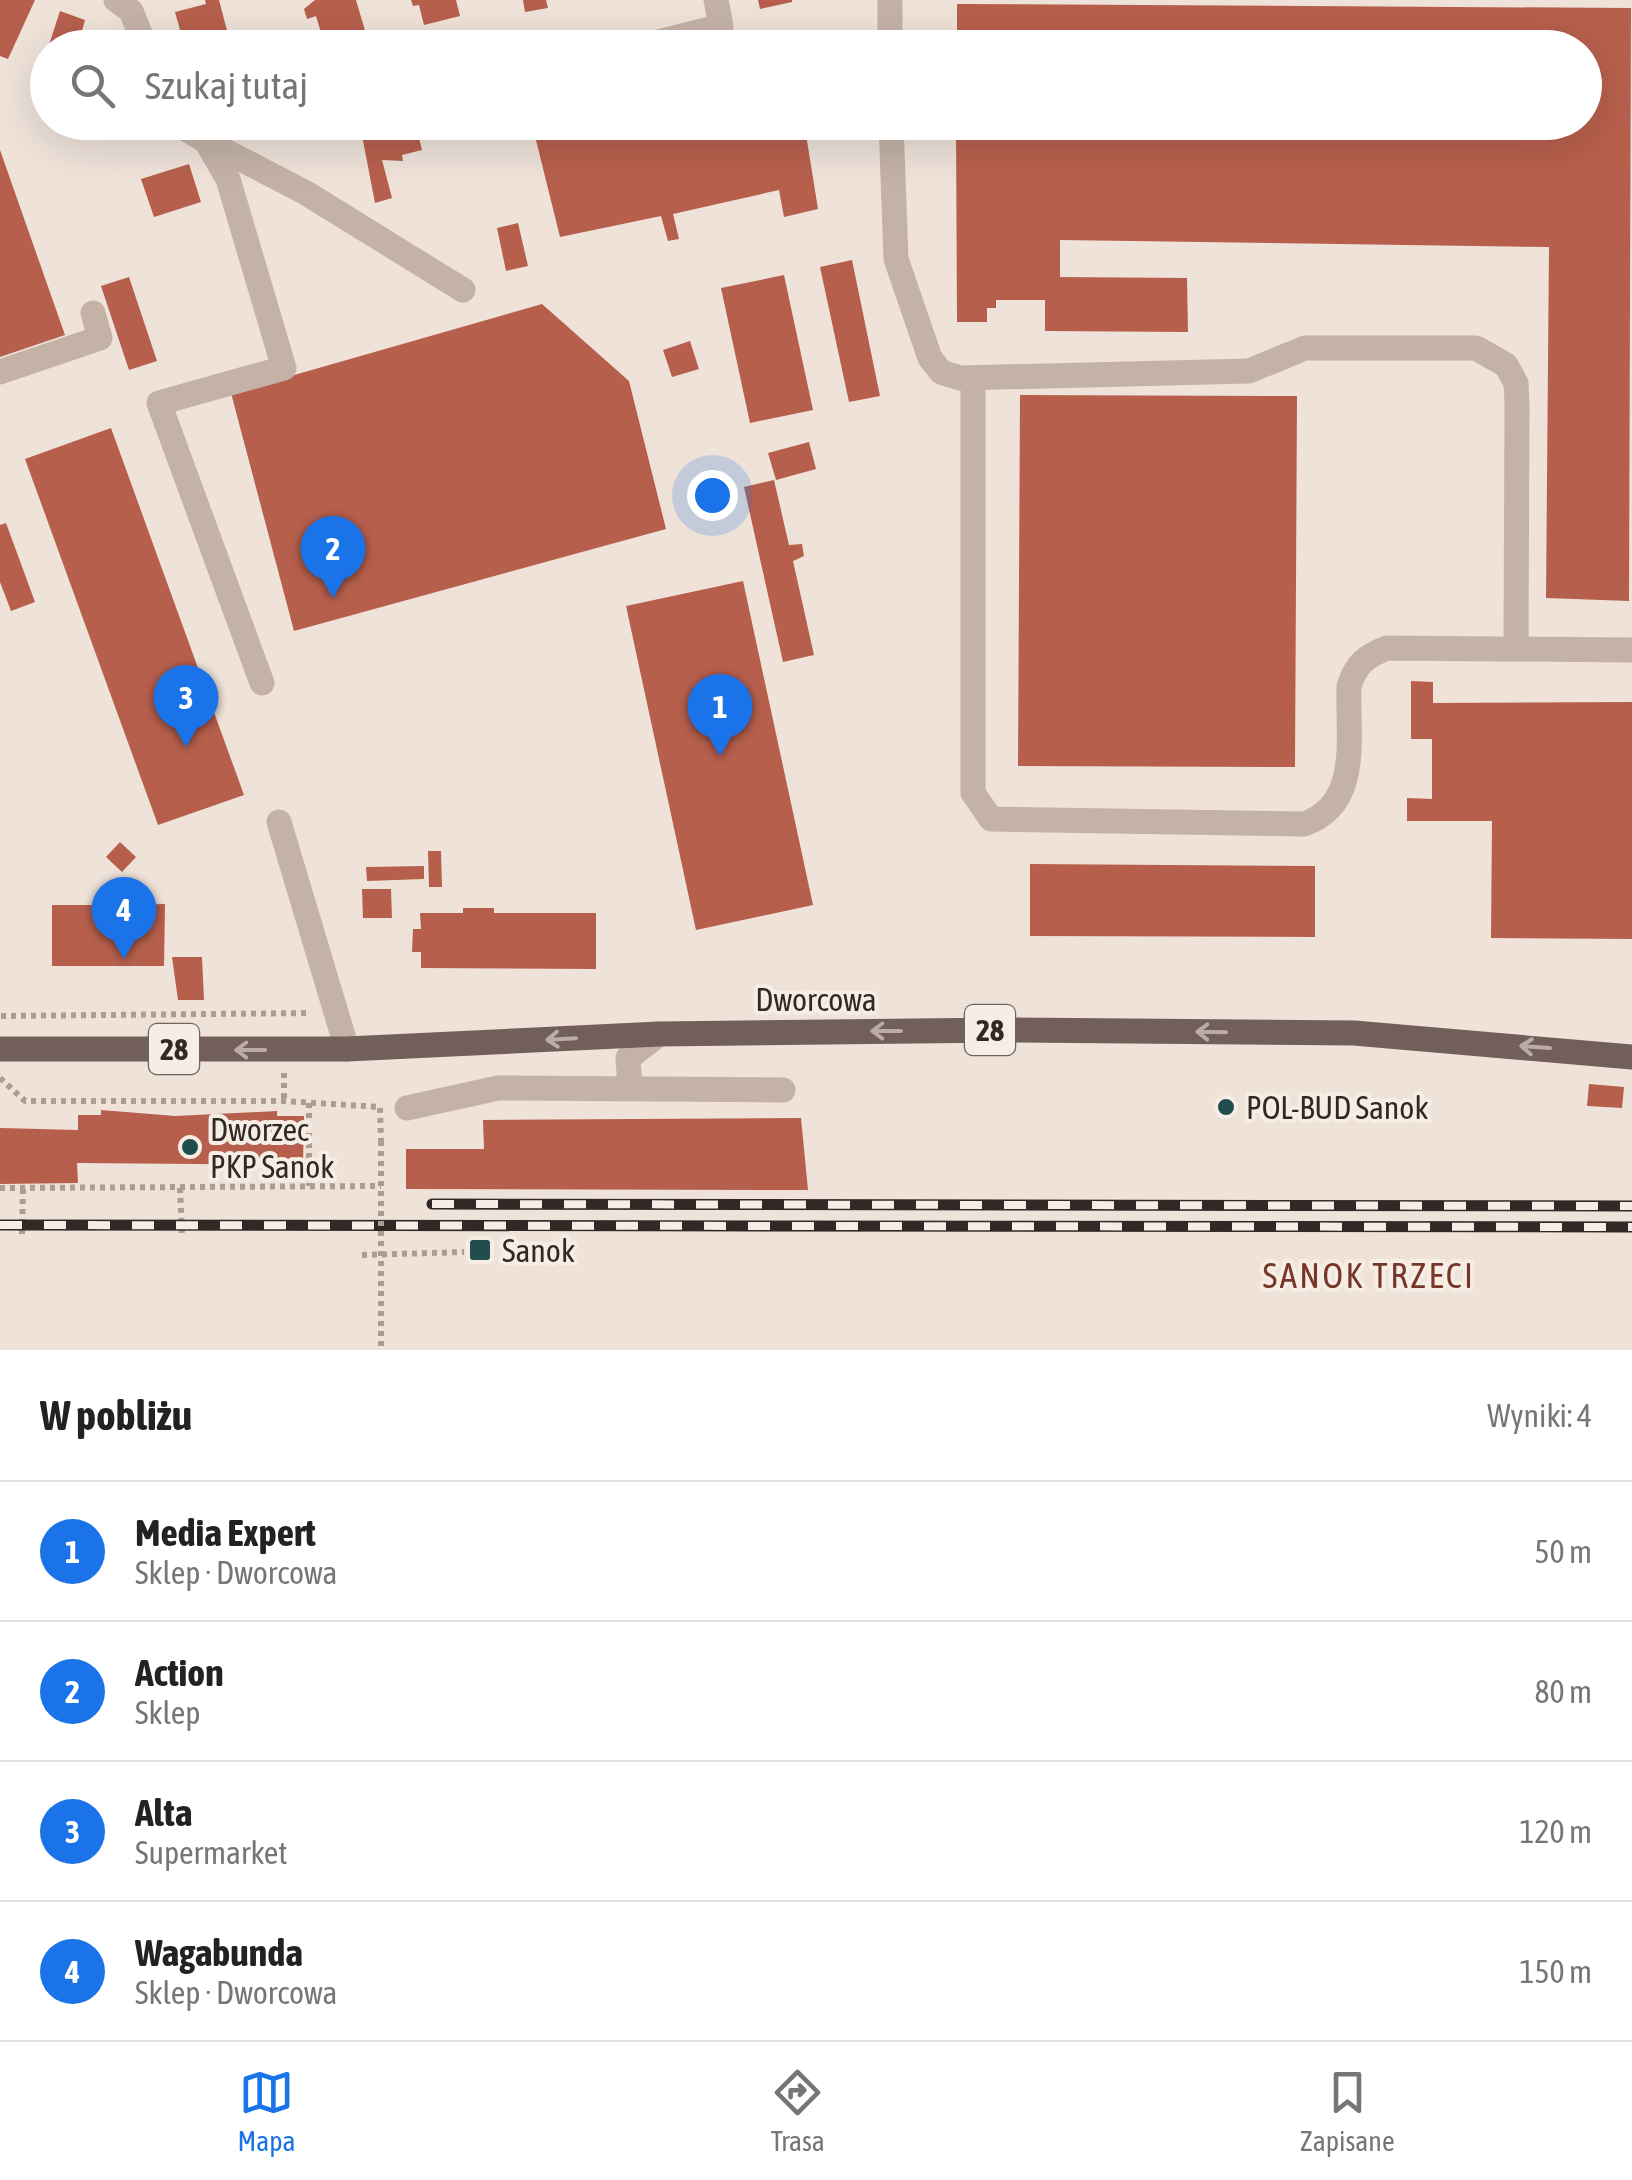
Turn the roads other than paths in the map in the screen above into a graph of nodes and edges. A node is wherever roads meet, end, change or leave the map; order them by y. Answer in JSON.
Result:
{"nodes":[{"id":1,"x":116,"y":0,"type":"edge"},
{"id":2,"x":716,"y":0,"type":"edge"},
{"id":3,"x":890,"y":0,"type":"edge"},
{"id":4,"x":138,"y":30,"type":"edge"},
{"id":5,"x":704,"y":30,"type":"edge"},
{"id":6,"x":890,"y":30,"type":"edge"},
{"id":7,"x":892,"y":140,"type":"edge"},
{"id":8,"x":206,"y":141,"type":"joint"},
{"id":9,"x":463,"y":290,"type":"dead end"},
{"id":10,"x":93,"y":313,"type":"dead end"},
{"id":11,"x":0,"y":372,"type":"edge"},
{"id":12,"x":973,"y":378,"type":"junction"},
{"id":13,"x":1516,"y":647,"type":"junction"},
{"id":14,"x":1632,"y":650,"type":"edge"},
{"id":15,"x":262,"y":683,"type":"dead end"},
{"id":16,"x":279,"y":822,"type":"dead end"},
{"id":17,"x":659,"y":1034,"type":"junction"},
{"id":18,"x":347,"y":1049,"type":"junction"},
{"id":19,"x":0,"y":1050,"type":"edge"},
{"id":20,"x":1632,"y":1057,"type":"edge"},
{"id":21,"x":630,"y":1087,"type":"junction"},
{"id":22,"x":783,"y":1090,"type":"dead end"},
{"id":23,"x":407,"y":1108,"type":"dead end"}],
"edges":[{"from":1,"to":4,"type":"street"},
{"from":2,"to":5,"type":"street"},
{"from":3,"to":6,"type":"street"},
{"from":7,"to":12,"type":"street"},
{"from":8,"to":9,"type":"street"},
{"from":8,"to":15,"type":"street"},
{"from":10,"to":11,"type":"street"},
{"from":12,"to":13,"type":"street"},
{"from":12,"to":13,"type":"street"},
{"from":13,"to":14,"type":"street"},
{"from":16,"to":18,"type":"street"},
{"from":17,"to":18,"type":"main road","name":"Dworcowa","number":"28","one_way":true},
{"from":20,"to":17,"type":"main road","name":"Dworcowa","number":"28","one_way":true},
{"from":17,"to":21,"type":"street"},
{"from":18,"to":19,"type":"main road","name":"Dworcowa","number":"28","one_way":true},
{"from":21,"to":22,"type":"street"},
{"from":21,"to":23,"type":"street"}]}
